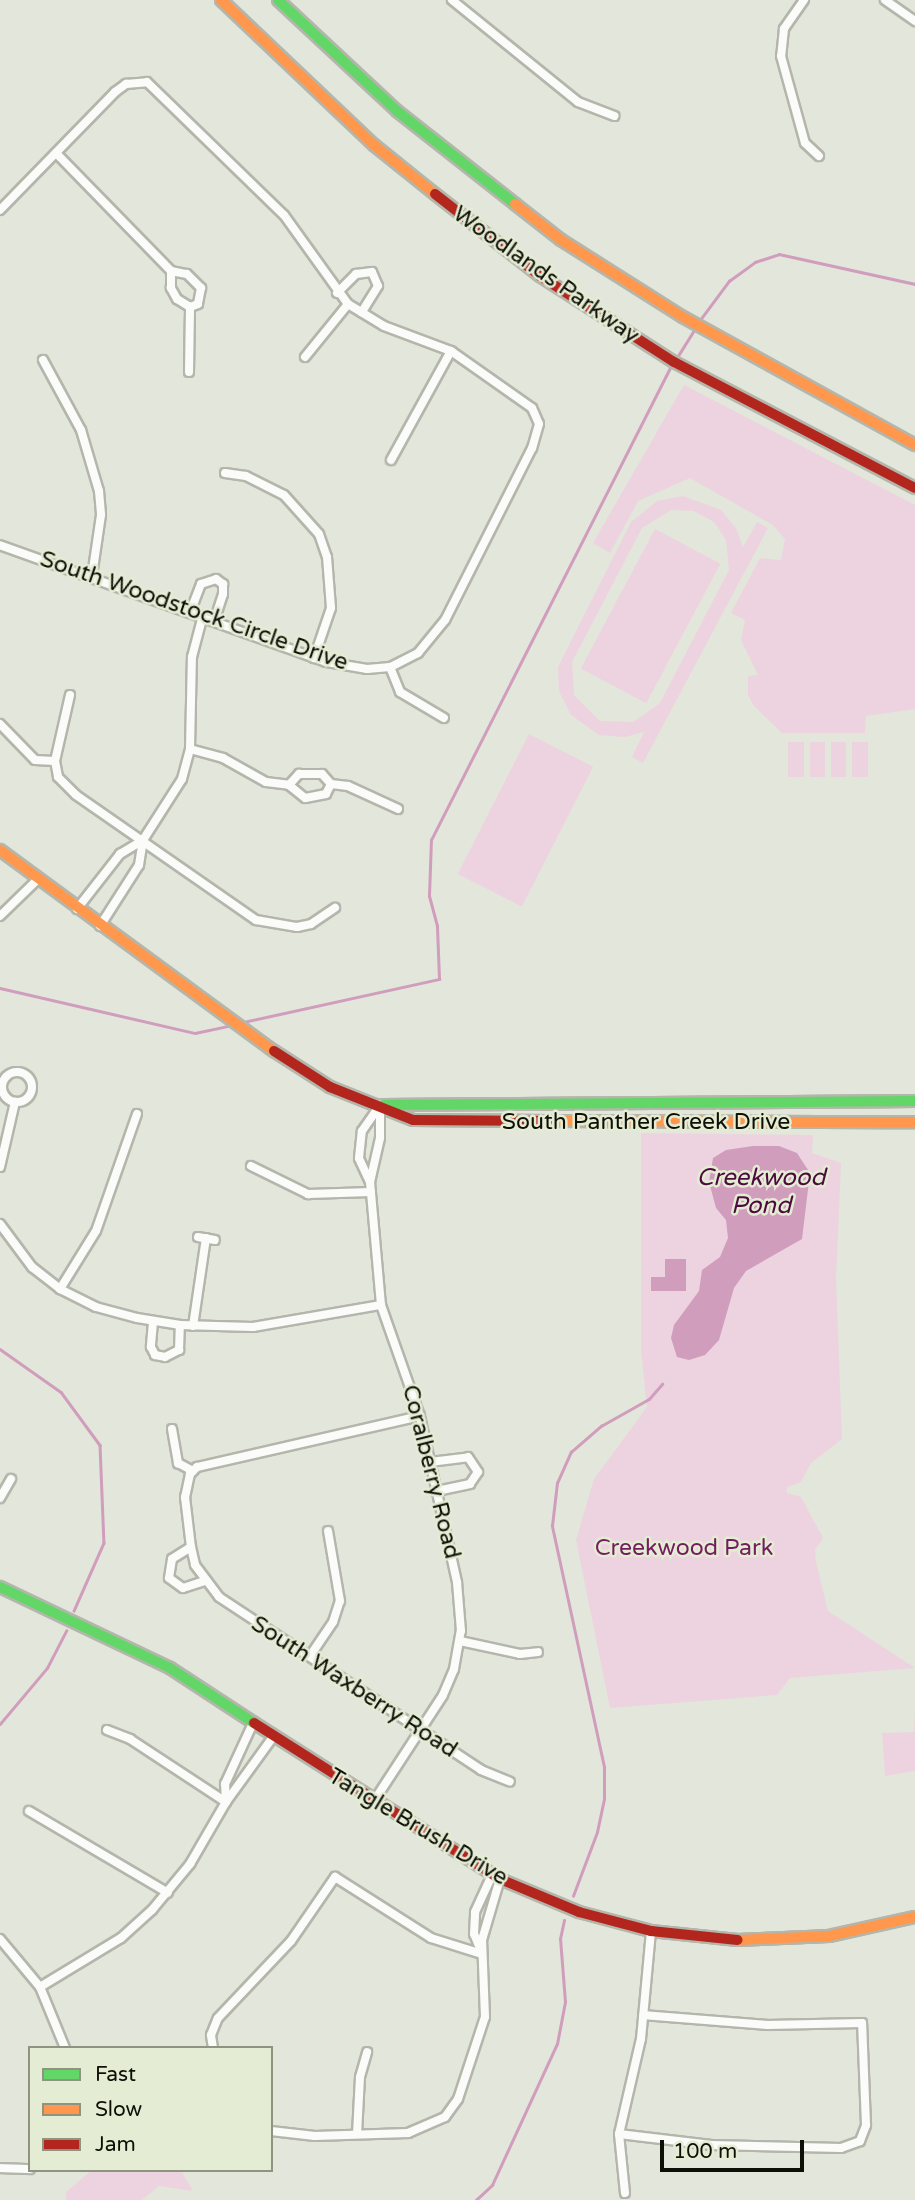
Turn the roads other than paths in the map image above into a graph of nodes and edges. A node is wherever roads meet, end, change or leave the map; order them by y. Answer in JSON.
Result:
{"nodes":[{"id":1,"x":221,"y":0,"type":"edge"},
{"id":2,"x":278,"y":0,"type":"edge"},
{"id":3,"x":452,"y":0,"type":"edge"},
{"id":4,"x":804,"y":0,"type":"edge"},
{"id":5,"x":885,"y":0,"type":"edge"},
{"id":6,"x":915,"y":21,"type":"edge"},
{"id":7,"x":614,"y":116,"type":"dead end"},
{"id":8,"x":56,"y":153,"type":"junction"},
{"id":9,"x":819,"y":156,"type":"dead end"},
{"id":10,"x":0,"y":210,"type":"edge"},
{"id":11,"x":171,"y":271,"type":"junction"},
{"id":12,"x":337,"y":293,"type":"junction"},
{"id":13,"x":348,"y":304,"type":"junction"},
{"id":14,"x":190,"y":307,"type":"junction"},
{"id":15,"x":362,"y":312,"type":"junction"},
{"id":16,"x":451,"y":352,"type":"junction"},
{"id":17,"x":305,"y":357,"type":"dead end"},
{"id":18,"x":43,"y":360,"type":"dead end"},
{"id":19,"x":189,"y":372,"type":"dead end"},
{"id":20,"x":915,"y":445,"type":"edge"},
{"id":21,"x":391,"y":460,"type":"dead end"},
{"id":22,"x":225,"y":473,"type":"dead end"},
{"id":23,"x":915,"y":488,"type":"edge"},
{"id":24,"x":0,"y":545,"type":"edge"},
{"id":25,"x":92,"y":576,"type":"junction"},
{"id":26,"x":191,"y":610,"type":"junction"},
{"id":27,"x":203,"y":615,"type":"junction"},
{"id":28,"x":215,"y":619,"type":"junction"},
{"id":29,"x":314,"y":658,"type":"junction"},
{"id":30,"x":390,"y":667,"type":"junction"},
{"id":31,"x":70,"y":695,"type":"dead end"},
{"id":32,"x":444,"y":718,"type":"dead end"},
{"id":33,"x":0,"y":724,"type":"edge"},
{"id":34,"x":190,"y":749,"type":"junction"},
{"id":35,"x":55,"y":761,"type":"junction"},
{"id":36,"x":331,"y":784,"type":"junction"},
{"id":37,"x":289,"y":785,"type":"junction"},
{"id":38,"x":398,"y":810,"type":"dead end"},
{"id":39,"x":144,"y":840,"type":"junction"},
{"id":40,"x":0,"y":850,"type":"edge"},
{"id":41,"x":36,"y":881,"type":"junction"},
{"id":42,"x":335,"y":908,"type":"dead end"},
{"id":43,"x":77,"y":909,"type":"junction"},
{"id":44,"x":0,"y":916,"type":"edge"},
{"id":45,"x":100,"y":926,"type":"junction"},
{"id":46,"x":915,"y":1101,"type":"edge"},
{"id":47,"x":15,"y":1102,"type":"dead end"},
{"id":48,"x":380,"y":1105,"type":"junction"},
{"id":49,"x":137,"y":1114,"type":"dead end"},
{"id":50,"x":915,"y":1122,"type":"edge"},
{"id":51,"x":251,"y":1166,"type":"dead end"},
{"id":52,"x":0,"y":1167,"type":"edge"},
{"id":53,"x":370,"y":1182,"type":"junction"},
{"id":54,"x":371,"y":1192,"type":"junction"},
{"id":55,"x":0,"y":1224,"type":"edge"},
{"id":56,"x":206,"y":1238,"type":"dead end"},
{"id":57,"x":60,"y":1289,"type":"junction"},
{"id":58,"x":381,"y":1306,"type":"junction"},
{"id":59,"x":153,"y":1322,"type":"junction"},
{"id":60,"x":180,"y":1325,"type":"junction"},
{"id":61,"x":193,"y":1326,"type":"junction"},
{"id":62,"x":420,"y":1416,"type":"junction"},
{"id":63,"x":172,"y":1429,"type":"dead end"},
{"id":64,"x":430,"y":1462,"type":"junction"},
{"id":65,"x":193,"y":1471,"type":"junction"},
{"id":66,"x":11,"y":1479,"type":"dead end"},
{"id":67,"x":436,"y":1491,"type":"junction"},
{"id":68,"x":0,"y":1498,"type":"edge"},
{"id":69,"x":328,"y":1531,"type":"dead end"},
{"id":70,"x":191,"y":1547,"type":"junction"},
{"id":71,"x":205,"y":1581,"type":"junction"},
{"id":72,"x":0,"y":1587,"type":"edge"},
{"id":73,"x":460,"y":1641,"type":"junction"},
{"id":74,"x":538,"y":1652,"type":"dead end"},
{"id":75,"x":310,"y":1656,"type":"junction"},
{"id":76,"x":253,"y":1723,"type":"junction"},
{"id":77,"x":107,"y":1730,"type":"dead end"},
{"id":78,"x":419,"y":1730,"type":"junction"},
{"id":79,"x":273,"y":1737,"type":"junction"},
{"id":80,"x":510,"y":1782,"type":"dead end"},
{"id":81,"x":374,"y":1801,"type":"junction"},
{"id":82,"x":226,"y":1802,"type":"junction"},
{"id":83,"x":29,"y":1811,"type":"dead end"},
{"id":84,"x":496,"y":1877,"type":"junction"},
{"id":85,"x":168,"y":1893,"type":"junction"},
{"id":86,"x":915,"y":1917,"type":"edge"},
{"id":87,"x":651,"y":1931,"type":"junction"},
{"id":88,"x":0,"y":1939,"type":"edge"},
{"id":89,"x":482,"y":1954,"type":"junction"},
{"id":90,"x":40,"y":1987,"type":"junction"},
{"id":91,"x":643,"y":2015,"type":"junction"},
{"id":92,"x":64,"y":2046,"type":"edge"},
{"id":93,"x":212,"y":2046,"type":"edge"},
{"id":94,"x":367,"y":2052,"type":"dead end"},
{"id":95,"x":273,"y":2132,"type":"edge"},
{"id":96,"x":357,"y":2134,"type":"junction"},
{"id":97,"x":620,"y":2134,"type":"junction"},
{"id":98,"x":0,"y":2168,"type":"edge"},
{"id":99,"x":28,"y":2169,"type":"edge"},
{"id":100,"x":625,"y":2193,"type":"dead end"}],
"edges":[{"from":1,"to":23,"type":"street","name":"Woodlands Parkway"},
{"from":2,"to":20,"type":"street","name":"Woodlands Parkway"},
{"from":3,"to":7,"type":"street"},
{"from":4,"to":9,"type":"street"},
{"from":5,"to":6,"type":"street"},
{"from":8,"to":10,"type":"street"},
{"from":8,"to":11,"type":"street"},
{"from":8,"to":12,"type":"street"},
{"from":11,"to":14,"type":"street"},
{"from":11,"to":14,"type":"street"},
{"from":12,"to":13,"type":"street"},
{"from":12,"to":15,"type":"street"},
{"from":13,"to":15,"type":"street"},
{"from":13,"to":17,"type":"street"},
{"from":14,"to":19,"type":"street"},
{"from":15,"to":16,"type":"street"},
{"from":16,"to":21,"type":"street"},
{"from":16,"to":30,"type":"street","name":"South Woodstock Circle Drive"},
{"from":18,"to":25,"type":"street"},
{"from":22,"to":29,"type":"street"},
{"from":24,"to":25,"type":"street","name":"South Woodstock Circle Drive"},
{"from":25,"to":26,"type":"street","name":"South Woodstock Circle Drive"},
{"from":26,"to":27,"type":"street","name":"South Woodstock Circle Drive"},
{"from":26,"to":28,"type":"street"},
{"from":27,"to":28,"type":"street","name":"South Woodstock Circle Drive"},
{"from":27,"to":34,"type":"street"},
{"from":28,"to":29,"type":"street","name":"South Woodstock Circle Drive"},
{"from":29,"to":30,"type":"street","name":"South Woodstock Circle Drive"},
{"from":30,"to":32,"type":"street"},
{"from":31,"to":35,"type":"street"},
{"from":33,"to":35,"type":"street"},
{"from":34,"to":37,"type":"street"},
{"from":34,"to":39,"type":"street"},
{"from":35,"to":39,"type":"street"},
{"from":36,"to":37,"type":"street"},
{"from":36,"to":37,"type":"street"},
{"from":36,"to":38,"type":"street"},
{"from":39,"to":42,"type":"street"},
{"from":39,"to":43,"type":"street"},
{"from":39,"to":45,"type":"street"},
{"from":40,"to":41,"type":"street","name":"South Panther Creek Drive"},
{"from":41,"to":43,"type":"street","name":"South Panther Creek Drive"},
{"from":41,"to":44,"type":"street"},
{"from":43,"to":45,"type":"street","name":"South Panther Creek Drive"},
{"from":45,"to":48,"type":"street","name":"South Panther Creek Drive"},
{"from":46,"to":48,"type":"street","name":"South Panther Creek Drive"},
{"from":47,"to":52,"type":"street"},
{"from":48,"to":50,"type":"street","name":"South Panther Creek Drive"},
{"from":48,"to":53,"type":"street","name":"Coralberry Road"},
{"from":48,"to":53,"type":"street","name":"Coralberry Road"},
{"from":49,"to":57,"type":"street"},
{"from":51,"to":54,"type":"street"},
{"from":53,"to":54,"type":"street","name":"Coralberry Road"},
{"from":54,"to":58,"type":"street","name":"Coralberry Road"},
{"from":55,"to":57,"type":"street"},
{"from":56,"to":61,"type":"street"},
{"from":57,"to":59,"type":"street"},
{"from":58,"to":61,"type":"street"},
{"from":58,"to":62,"type":"street","name":"Coralberry Road"},
{"from":59,"to":60,"type":"street"},
{"from":59,"to":60,"type":"street"},
{"from":60,"to":61,"type":"street"},
{"from":62,"to":64,"type":"street","name":"Coralberry Road"},
{"from":62,"to":65,"type":"street"},
{"from":63,"to":65,"type":"street"},
{"from":64,"to":67,"type":"street","name":"Coralberry Road"},
{"from":64,"to":67,"type":"street"},
{"from":65,"to":70,"type":"street"},
{"from":66,"to":68,"type":"street"},
{"from":67,"to":73,"type":"street","name":"Coralberry Road"},
{"from":69,"to":75,"type":"street"},
{"from":70,"to":71,"type":"street","name":"South Waxberry Road"},
{"from":70,"to":71,"type":"street"},
{"from":71,"to":75,"type":"street","name":"South Waxberry Road"},
{"from":72,"to":76,"type":"street","name":"Tangle Brush Drive"},
{"from":73,"to":74,"type":"street"},
{"from":73,"to":78,"type":"street","name":"Coralberry Road"},
{"from":75,"to":78,"type":"street","name":"South Waxberry Road"},
{"from":76,"to":79,"type":"street","name":"Tangle Brush Drive"},
{"from":76,"to":82,"type":"street"},
{"from":77,"to":82,"type":"street"},
{"from":78,"to":80,"type":"street","name":"South Waxberry Road"},
{"from":78,"to":81,"type":"street","name":"Coralberry Road"},
{"from":79,"to":81,"type":"street","name":"Tangle Brush Drive"},
{"from":79,"to":82,"type":"street"},
{"from":81,"to":84,"type":"street","name":"Tangle Brush Drive"},
{"from":82,"to":85,"type":"street"},
{"from":83,"to":85,"type":"street"},
{"from":84,"to":87,"type":"street","name":"Tangle Brush Drive"},
{"from":84,"to":89,"type":"street"},
{"from":85,"to":90,"type":"street"},
{"from":86,"to":87,"type":"street","name":"Tangle Brush Drive"},
{"from":87,"to":91,"type":"street"},
{"from":88,"to":90,"type":"street"},
{"from":89,"to":93,"type":"street"},
{"from":89,"to":96,"type":"street"},
{"from":90,"to":92,"type":"street"},
{"from":91,"to":97,"type":"street"},
{"from":91,"to":97,"type":"street"},
{"from":94,"to":96,"type":"street"},
{"from":95,"to":96,"type":"street"},
{"from":97,"to":100,"type":"street"},
{"from":98,"to":99,"type":"street"}]}
